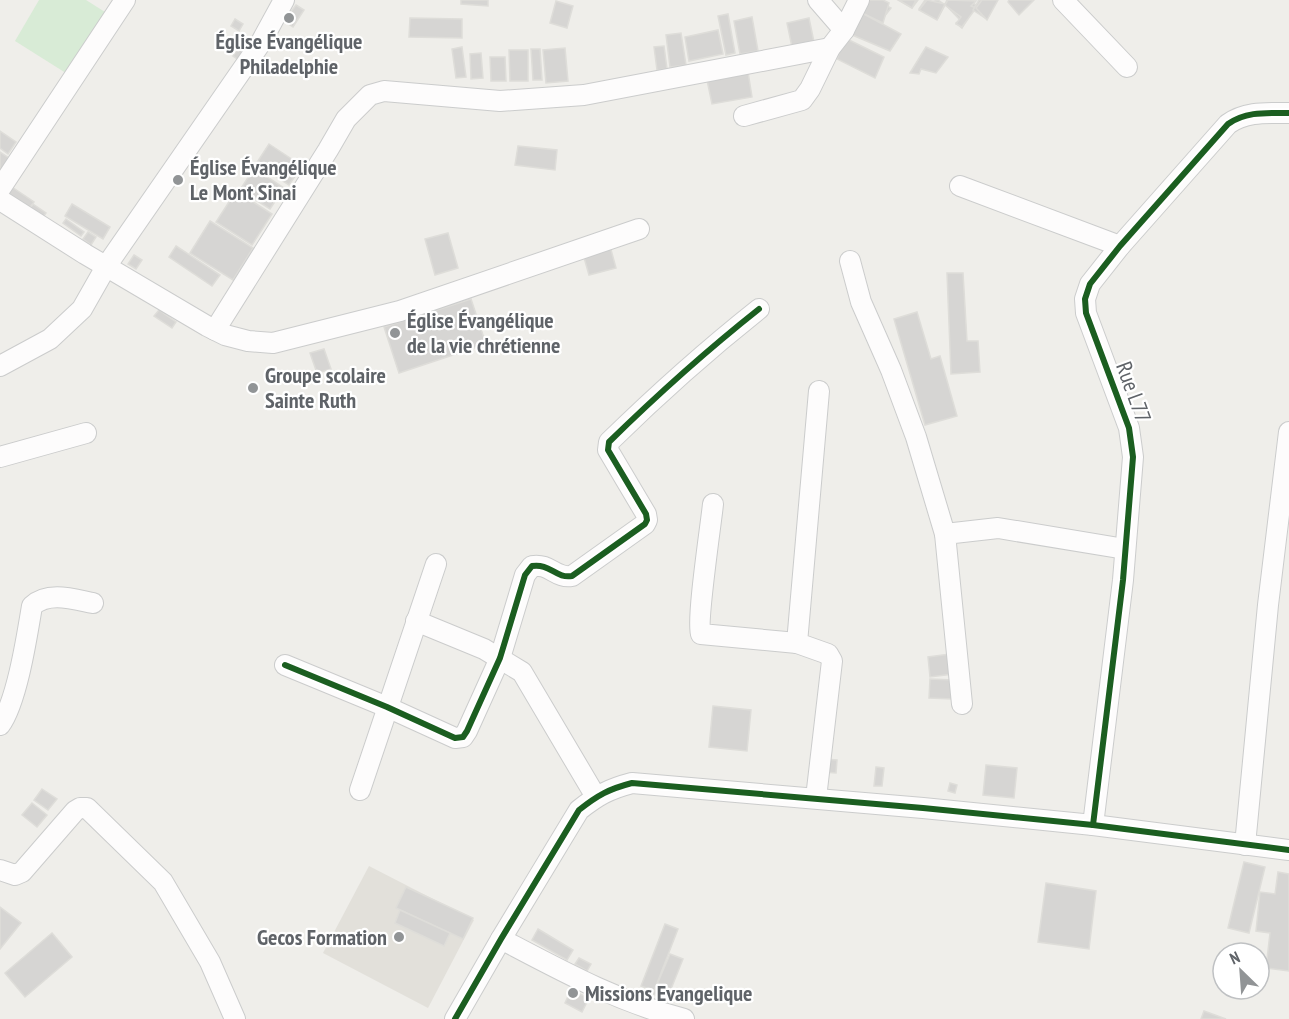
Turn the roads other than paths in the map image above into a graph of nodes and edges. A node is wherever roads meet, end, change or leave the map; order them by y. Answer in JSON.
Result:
{"nodes":[{"id":1,"x":126,"y":0,"type":"edge"},
{"id":2,"x":284,"y":0,"type":"edge"},
{"id":3,"x":818,"y":0,"type":"edge"},
{"id":4,"x":859,"y":0,"type":"edge"},
{"id":5,"x":1064,"y":0,"type":"edge"},
{"id":6,"x":844,"y":30,"type":"junction"},
{"id":7,"x":830,"y":48,"type":"junction"},
{"id":8,"x":1127,"y":67,"type":"dead end"},
{"id":9,"x":1289,"y":113,"type":"edge"},
{"id":10,"x":744,"y":116,"type":"dead end"},
{"id":11,"x":960,"y":186,"type":"dead end"},
{"id":12,"x":2,"y":201,"type":"edge"},
{"id":13,"x":639,"y":229,"type":"dead end"},
{"id":14,"x":1120,"y":246,"type":"junction"},
{"id":15,"x":850,"y":261,"type":"dead end"},
{"id":16,"x":107,"y":265,"type":"junction"},
{"id":17,"x":759,"y":309,"type":"dead end"},
{"id":18,"x":215,"y":330,"type":"junction"},
{"id":19,"x":0,"y":366,"type":"edge"},
{"id":20,"x":819,"y":391,"type":"dead end"},
{"id":21,"x":1289,"y":432,"type":"edge"},
{"id":22,"x":86,"y":433,"type":"dead end"},
{"id":23,"x":0,"y":457,"type":"edge"},
{"id":24,"x":713,"y":504,"type":"dead end"},
{"id":25,"x":945,"y":534,"type":"junction"},
{"id":26,"x":1125,"y":549,"type":"junction"},
{"id":27,"x":436,"y":564,"type":"dead end"},
{"id":28,"x":93,"y":603,"type":"dead end"},
{"id":29,"x":416,"y":621,"type":"junction"},
{"id":30,"x":797,"y":644,"type":"junction"},
{"id":31,"x":500,"y":658,"type":"junction"},
{"id":32,"x":285,"y":665,"type":"dead end"},
{"id":33,"x":962,"y":704,"type":"dead end"},
{"id":34,"x":387,"y":707,"type":"junction"},
{"id":35,"x":0,"y":725,"type":"edge"},
{"id":36,"x":360,"y":790,"type":"dead end"},
{"id":37,"x":596,"y":797,"type":"junction"},
{"id":38,"x":816,"y":798,"type":"junction"},
{"id":39,"x":1093,"y":825,"type":"junction"},
{"id":40,"x":1245,"y":845,"type":"junction"},
{"id":41,"x":1289,"y":850,"type":"edge"},
{"id":42,"x":0,"y":870,"type":"edge"},
{"id":43,"x":501,"y":939,"type":"junction"},
{"id":44,"x":235,"y":1019,"type":"edge"},
{"id":45,"x":455,"y":1019,"type":"edge"},
{"id":46,"x":684,"y":1019,"type":"edge"}],
"edges":[{"from":1,"to":12,"type":"street"},
{"from":2,"to":16,"type":"street"},
{"from":3,"to":6,"type":"street"},
{"from":4,"to":6,"type":"street"},
{"from":5,"to":8,"type":"street"},
{"from":6,"to":7,"type":"street"},
{"from":7,"to":10,"type":"street"},
{"from":7,"to":18,"type":"street"},
{"from":9,"to":14,"type":"street","name":"Rue L77"},
{"from":11,"to":14,"type":"street"},
{"from":12,"to":16,"type":"street"},
{"from":13,"to":18,"type":"street"},
{"from":14,"to":26,"type":"street","name":"Rue L77"},
{"from":15,"to":25,"type":"street"},
{"from":16,"to":18,"type":"street"},
{"from":16,"to":19,"type":"street"},
{"from":17,"to":31,"type":"street"},
{"from":20,"to":30,"type":"street"},
{"from":21,"to":40,"type":"street"},
{"from":22,"to":23,"type":"street"},
{"from":24,"to":30,"type":"street"},
{"from":25,"to":26,"type":"street"},
{"from":25,"to":33,"type":"street"},
{"from":26,"to":39,"type":"street","name":"Rue L77"},
{"from":27,"to":29,"type":"street"},
{"from":28,"to":35,"type":"street"},
{"from":29,"to":31,"type":"street"},
{"from":29,"to":34,"type":"street"},
{"from":30,"to":38,"type":"street"},
{"from":31,"to":34,"type":"street"},
{"from":31,"to":37,"type":"street"},
{"from":32,"to":34,"type":"street"},
{"from":34,"to":36,"type":"street"},
{"from":37,"to":38,"type":"street"},
{"from":37,"to":43,"type":"street"},
{"from":38,"to":39,"type":"street"},
{"from":39,"to":40,"type":"street"},
{"from":40,"to":41,"type":"street"},
{"from":42,"to":44,"type":"street"},
{"from":43,"to":45,"type":"street"},
{"from":43,"to":46,"type":"street"}]}
